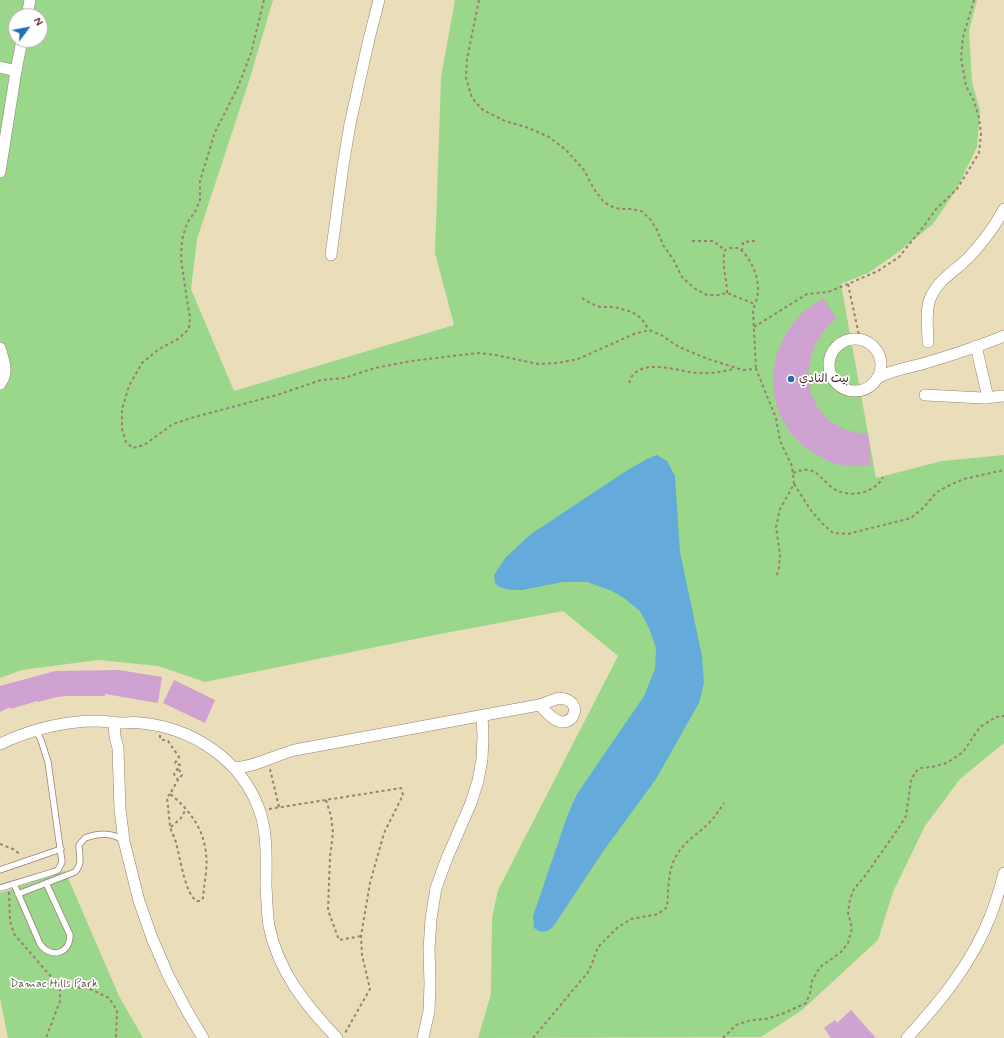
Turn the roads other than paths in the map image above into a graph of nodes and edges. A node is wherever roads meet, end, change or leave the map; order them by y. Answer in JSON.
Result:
{"nodes":[{"id":1,"x":379,"y":0,"type":"edge"},
{"id":2,"x":20,"y":48,"type":"edge"},
{"id":3,"x":0,"y":67,"type":"edge"},
{"id":4,"x":16,"y":71,"type":"junction"},
{"id":5,"x":0,"y":172,"type":"edge"},
{"id":6,"x":1004,"y":209,"type":"edge"},
{"id":7,"x":331,"y":255,"type":"dead end"},
{"id":8,"x":1004,"y":336,"type":"edge"},
{"id":9,"x":928,"y":342,"type":"dead end"},
{"id":10,"x":976,"y":346,"type":"junction"},
{"id":11,"x":0,"y":348,"type":"edge"},
{"id":12,"x":879,"y":356,"type":"junction"},
{"id":13,"x":904,"y":368,"type":"junction"},
{"id":14,"x":877,"y":378,"type":"junction"},
{"id":15,"x":0,"y":384,"type":"edge"},
{"id":16,"x":925,"y":395,"type":"dead end"},
{"id":17,"x":1004,"y":396,"type":"edge"},
{"id":18,"x":988,"y":398,"type":"junction"},
{"id":19,"x":540,"y":705,"type":"dead end"},
{"id":20,"x":482,"y":715,"type":"junction"},
{"id":21,"x":118,"y":723,"type":"junction"},
{"id":22,"x":36,"y":730,"type":"junction"},
{"id":23,"x":0,"y":744,"type":"edge"},
{"id":24,"x":256,"y":764,"type":"junction"},
{"id":25,"x":234,"y":768,"type":"junction"},
{"id":26,"x":246,"y":783,"type":"junction"},
{"id":27,"x":124,"y":841,"type":"junction"},
{"id":28,"x":61,"y":849,"type":"junction"},
{"id":29,"x":0,"y":870,"type":"edge"},
{"id":30,"x":1004,"y":873,"type":"edge"},
{"id":31,"x":46,"y":883,"type":"junction"},
{"id":32,"x":12,"y":884,"type":"junction"},
{"id":33,"x":0,"y":888,"type":"edge"},
{"id":34,"x":18,"y":894,"type":"junction"},
{"id":35,"x":204,"y":1038,"type":"edge"},
{"id":36,"x":337,"y":1038,"type":"edge"},
{"id":37,"x":423,"y":1038,"type":"edge"},
{"id":38,"x":907,"y":1038,"type":"edge"}],
"edges":[{"from":1,"to":7,"type":"street"},
{"from":2,"to":4,"type":"street"},
{"from":3,"to":4,"type":"street"},
{"from":4,"to":5,"type":"street"},
{"from":6,"to":9,"type":"street"},
{"from":8,"to":10,"type":"street"},
{"from":10,"to":13,"type":"street"},
{"from":10,"to":18,"type":"street"},
{"from":11,"to":15,"type":"street"},
{"from":12,"to":13,"type":"street"},
{"from":12,"to":14,"type":"street"},
{"from":12,"to":14,"type":"street"},
{"from":13,"to":14,"type":"street"},
{"from":16,"to":18,"type":"street"},
{"from":17,"to":18,"type":"street"},
{"from":19,"to":20,"type":"street"},
{"from":20,"to":24,"type":"street"},
{"from":20,"to":37,"type":"street"},
{"from":21,"to":22,"type":"street"},
{"from":21,"to":25,"type":"street"},
{"from":21,"to":27,"type":"street"},
{"from":22,"to":23,"type":"street"},
{"from":22,"to":28,"type":"lane"},
{"from":24,"to":25,"type":"street"},
{"from":24,"to":26,"type":"street"},
{"from":25,"to":26,"type":"street"},
{"from":26,"to":36,"type":"street"},
{"from":27,"to":31,"type":"lane"},
{"from":27,"to":35,"type":"street"},
{"from":28,"to":29,"type":"lane"},
{"from":28,"to":32,"type":"lane"},
{"from":30,"to":38,"type":"street"},
{"from":31,"to":34,"type":"lane"},
{"from":31,"to":34,"type":"lane"},
{"from":32,"to":33,"type":"lane"},
{"from":32,"to":34,"type":"lane"}]}
